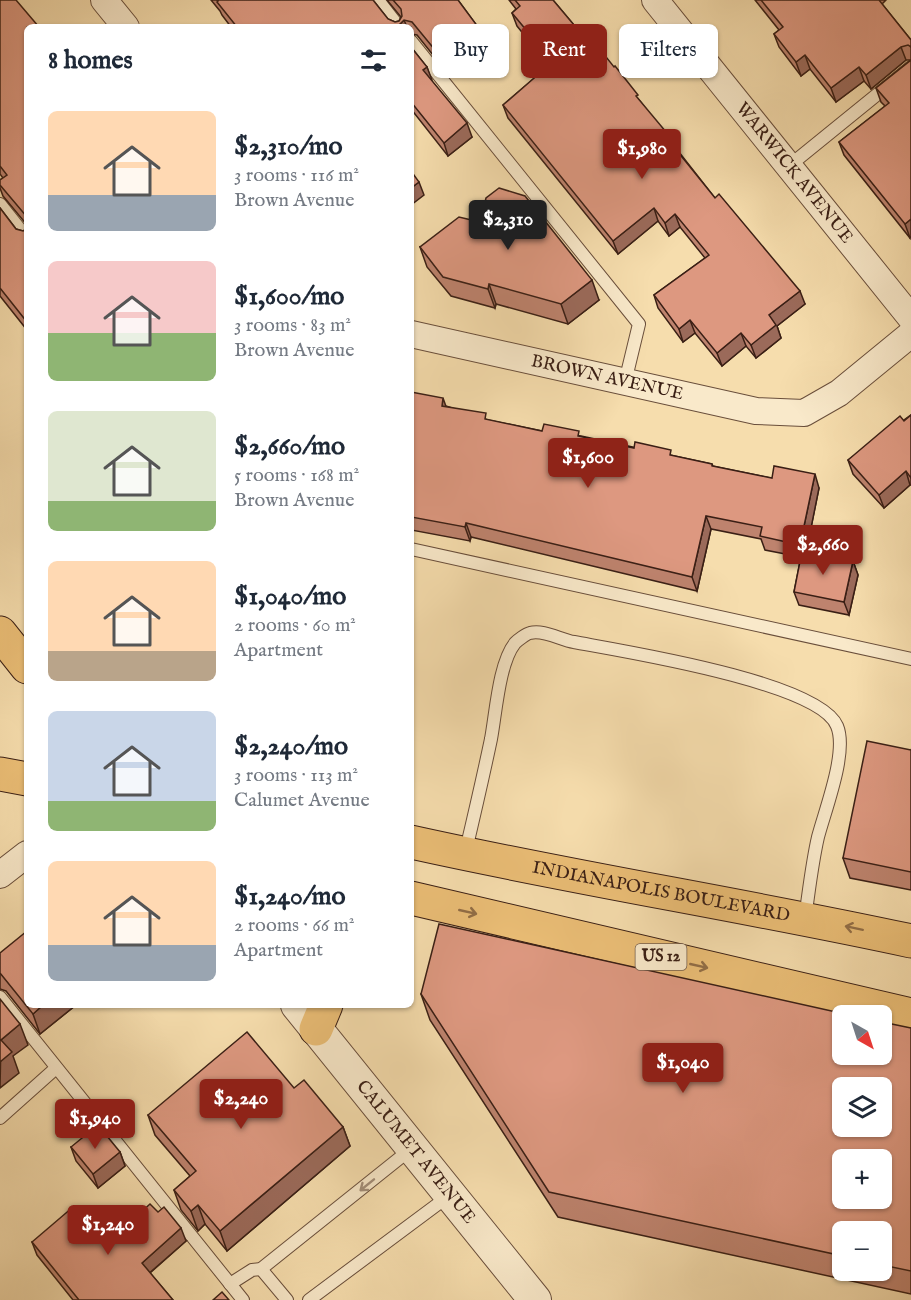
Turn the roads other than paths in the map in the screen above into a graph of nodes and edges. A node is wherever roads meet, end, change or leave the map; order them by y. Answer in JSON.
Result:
{"nodes":[{"id":1,"x":104,"y":0,"type":"edge"},
{"id":2,"x":378,"y":0,"type":"edge"},
{"id":3,"x":655,"y":0,"type":"edge"},
{"id":4,"x":124,"y":24,"type":"edge"},
{"id":5,"x":397,"y":24,"type":"edge"},
{"id":6,"x":414,"y":45,"type":"edge"},
{"id":7,"x":911,"y":67,"type":"edge"},
{"id":8,"x":789,"y":166,"type":"junction"},
{"id":9,"x":0,"y":204,"type":"edge"},
{"id":10,"x":24,"y":234,"type":"edge"},
{"id":11,"x":911,"y":318,"type":"edge"},
{"id":12,"x":911,"y":334,"type":"edge"},
{"id":13,"x":414,"y":335,"type":"edge"},
{"id":14,"x":625,"y":382,"type":"junction"},
{"id":15,"x":414,"y":550,"type":"edge"},
{"id":16,"x":911,"y":658,"type":"edge"},
{"id":17,"x":0,"y":774,"type":"edge"},
{"id":18,"x":24,"y":778,"type":"edge"},
{"id":19,"x":414,"y":843,"type":"edge"},
{"id":20,"x":465,"y":854,"type":"junction"},
{"id":21,"x":24,"y":856,"type":"edge"},
{"id":22,"x":0,"y":875,"type":"edge"},
{"id":23,"x":414,"y":899,"type":"edge"},
{"id":24,"x":805,"y":918,"type":"junction"},
{"id":25,"x":911,"y":941,"type":"edge"},
{"id":26,"x":0,"y":997,"type":"edge"},
{"id":27,"x":313,"y":1013,"type":"edge"},
{"id":28,"x":911,"y":1015,"type":"edge"},
{"id":29,"x":57,"y":1068,"type":"junction"},
{"id":30,"x":0,"y":1118,"type":"edge"},
{"id":31,"x":412,"y":1148,"type":"junction"},
{"id":32,"x":450,"y":1195,"type":"junction"},
{"id":33,"x":261,"y":1269,"type":"junction"},
{"id":34,"x":230,"y":1284,"type":"junction"},
{"id":35,"x":243,"y":1300,"type":"edge"},
{"id":36,"x":287,"y":1300,"type":"edge"},
{"id":37,"x":309,"y":1300,"type":"edge"},
{"id":38,"x":535,"y":1300,"type":"edge"}],
"edges":[{"from":1,"to":4,"type":"street"},
{"from":2,"to":5,"type":"lane"},
{"from":3,"to":8,"type":"street","name":"WARWICK AVENUE"},
{"from":6,"to":14,"type":"lane"},
{"from":7,"to":8,"type":"lane"},
{"from":8,"to":11,"type":"street","name":"WARWICK AVENUE"},
{"from":9,"to":10,"type":"lane"},
{"from":12,"to":14,"type":"street","name":"BROWN AVENUE"},
{"from":13,"to":14,"type":"street","name":"BROWN AVENUE"},
{"from":15,"to":16,"type":"lane"},
{"from":17,"to":18,"type":"main road"},
{"from":19,"to":20,"type":"main road","name":"INDIANAPOLIS BOULEVARD"},
{"from":20,"to":24,"type":"main road","name":"INDIANAPOLIS BOULEVARD"},
{"from":20,"to":24,"type":"lane"},
{"from":21,"to":22,"type":"street"},
{"from":23,"to":28,"type":"main road","number":"US 12","one_way":true},
{"from":25,"to":24,"type":"main road","name":"INDIANAPOLIS BOULEVARD","one_way":true},
{"from":26,"to":29,"type":"lane"},
{"from":27,"to":31,"type":"street","name":"CALUMET AVENUE"},
{"from":29,"to":30,"type":"lane"},
{"from":29,"to":34,"type":"lane"},
{"from":31,"to":32,"type":"street","name":"CALUMET AVENUE"},
{"from":31,"to":33,"type":"lane","one_way":true},
{"from":32,"to":37,"type":"lane"},
{"from":32,"to":38,"type":"street","name":"CALUMET AVENUE"},
{"from":33,"to":34,"type":"lane"},
{"from":33,"to":36,"type":"lane"},
{"from":34,"to":35,"type":"lane"}]}
